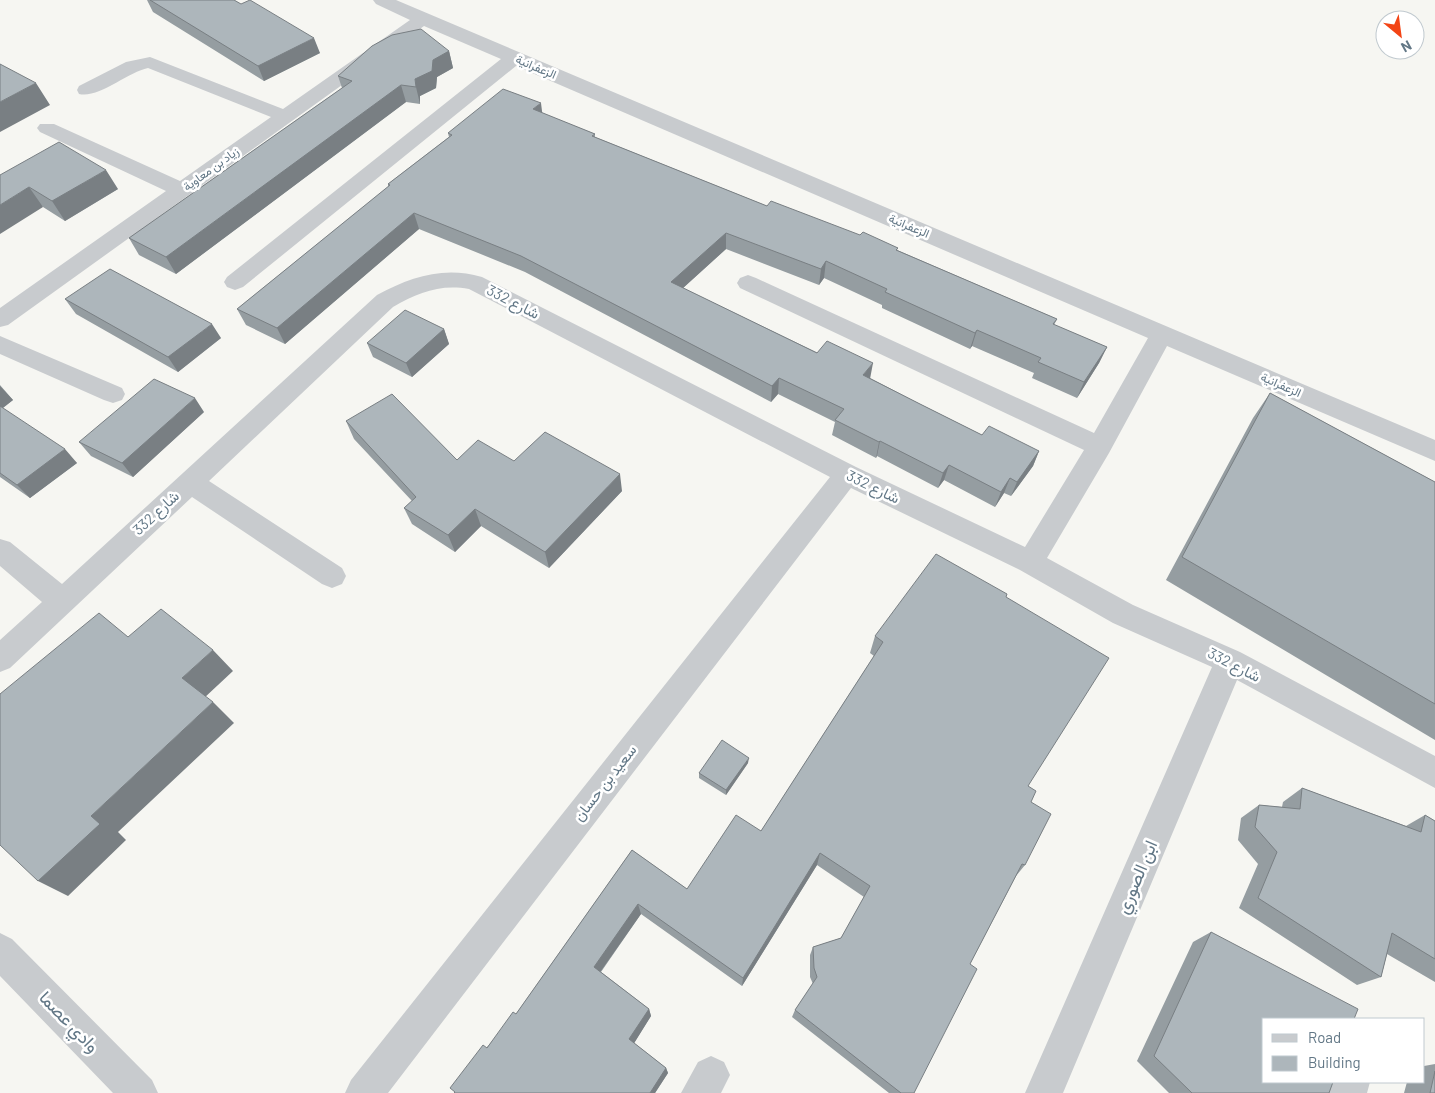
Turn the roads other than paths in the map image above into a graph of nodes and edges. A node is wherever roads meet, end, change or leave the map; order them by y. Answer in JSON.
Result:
{"nodes":[{"id":1,"x":382,"y":0,"type":"edge"},
{"id":2,"x":422,"y":19,"type":"junction"},
{"id":3,"x":514,"y":58,"type":"junction"},
{"id":4,"x":86,"y":90,"type":"dead end"},
{"id":5,"x":285,"y":116,"type":"junction"},
{"id":6,"x":47,"y":128,"type":"dead end"},
{"id":7,"x":182,"y":190,"type":"junction"},
{"id":8,"x":235,"y":282,"type":"dead end"},
{"id":9,"x":748,"y":283,"type":"dead end"},
{"id":10,"x":0,"y":319,"type":"edge"},
{"id":11,"x":1162,"y":334,"type":"junction"},
{"id":12,"x":0,"y":344,"type":"edge"},
{"id":13,"x":113,"y":394,"type":"dead end"},
{"id":14,"x":1100,"y":446,"type":"junction"},
{"id":15,"x":1435,"y":451,"type":"edge"},
{"id":16,"x":847,"y":474,"type":"junction"},
{"id":17,"x":190,"y":482,"type":"junction"},
{"id":18,"x":0,"y":550,"type":"edge"},
{"id":19,"x":1030,"y":562,"type":"junction"},
{"id":20,"x":332,"y":576,"type":"dead end"},
{"id":21,"x":62,"y":601,"type":"junction"},
{"id":22,"x":0,"y":659,"type":"edge"},
{"id":23,"x":1230,"y":661,"type":"junction"},
{"id":24,"x":1435,"y":773,"type":"edge"},
{"id":25,"x":0,"y":951,"type":"edge"},
{"id":26,"x":139,"y":1093,"type":"edge"},
{"id":27,"x":364,"y":1093,"type":"edge"},
{"id":28,"x":1044,"y":1093,"type":"edge"}],
"edges":[{"from":1,"to":2,"type":"street","name":"الزعفرانية"},
{"from":2,"to":3,"type":"street","name":"الزعفرانية"},
{"from":2,"to":5,"type":"street","name":"زياد بن معاوية"},
{"from":3,"to":8,"type":"street"},
{"from":3,"to":11,"type":"street","name":"الزعفرانية"},
{"from":4,"to":5,"type":"street"},
{"from":5,"to":7,"type":"street","name":"زياد بن معاوية"},
{"from":6,"to":7,"type":"street"},
{"from":7,"to":10,"type":"street","name":"زياد بن معاوية"},
{"from":9,"to":14,"type":"street"},
{"from":11,"to":14,"type":"street"},
{"from":11,"to":15,"type":"street","name":"الزعفرانية"},
{"from":12,"to":13,"type":"street"},
{"from":14,"to":19,"type":"street"},
{"from":16,"to":17,"type":"street","name":"شارع 332"},
{"from":16,"to":19,"type":"street","name":"شارع 332"},
{"from":16,"to":27,"type":"street","name":"سعيد بن حسان"},
{"from":17,"to":20,"type":"street"},
{"from":17,"to":21,"type":"street","name":"شارع 332"},
{"from":18,"to":21,"type":"street"},
{"from":19,"to":23,"type":"street","name":"شارع 332"},
{"from":21,"to":22,"type":"street","name":"شارع 332"},
{"from":23,"to":24,"type":"street","name":"شارع 332"},
{"from":23,"to":28,"type":"street","name":"ابن الصوري"},
{"from":25,"to":26,"type":"street","name":"وادي عصما"}]}
